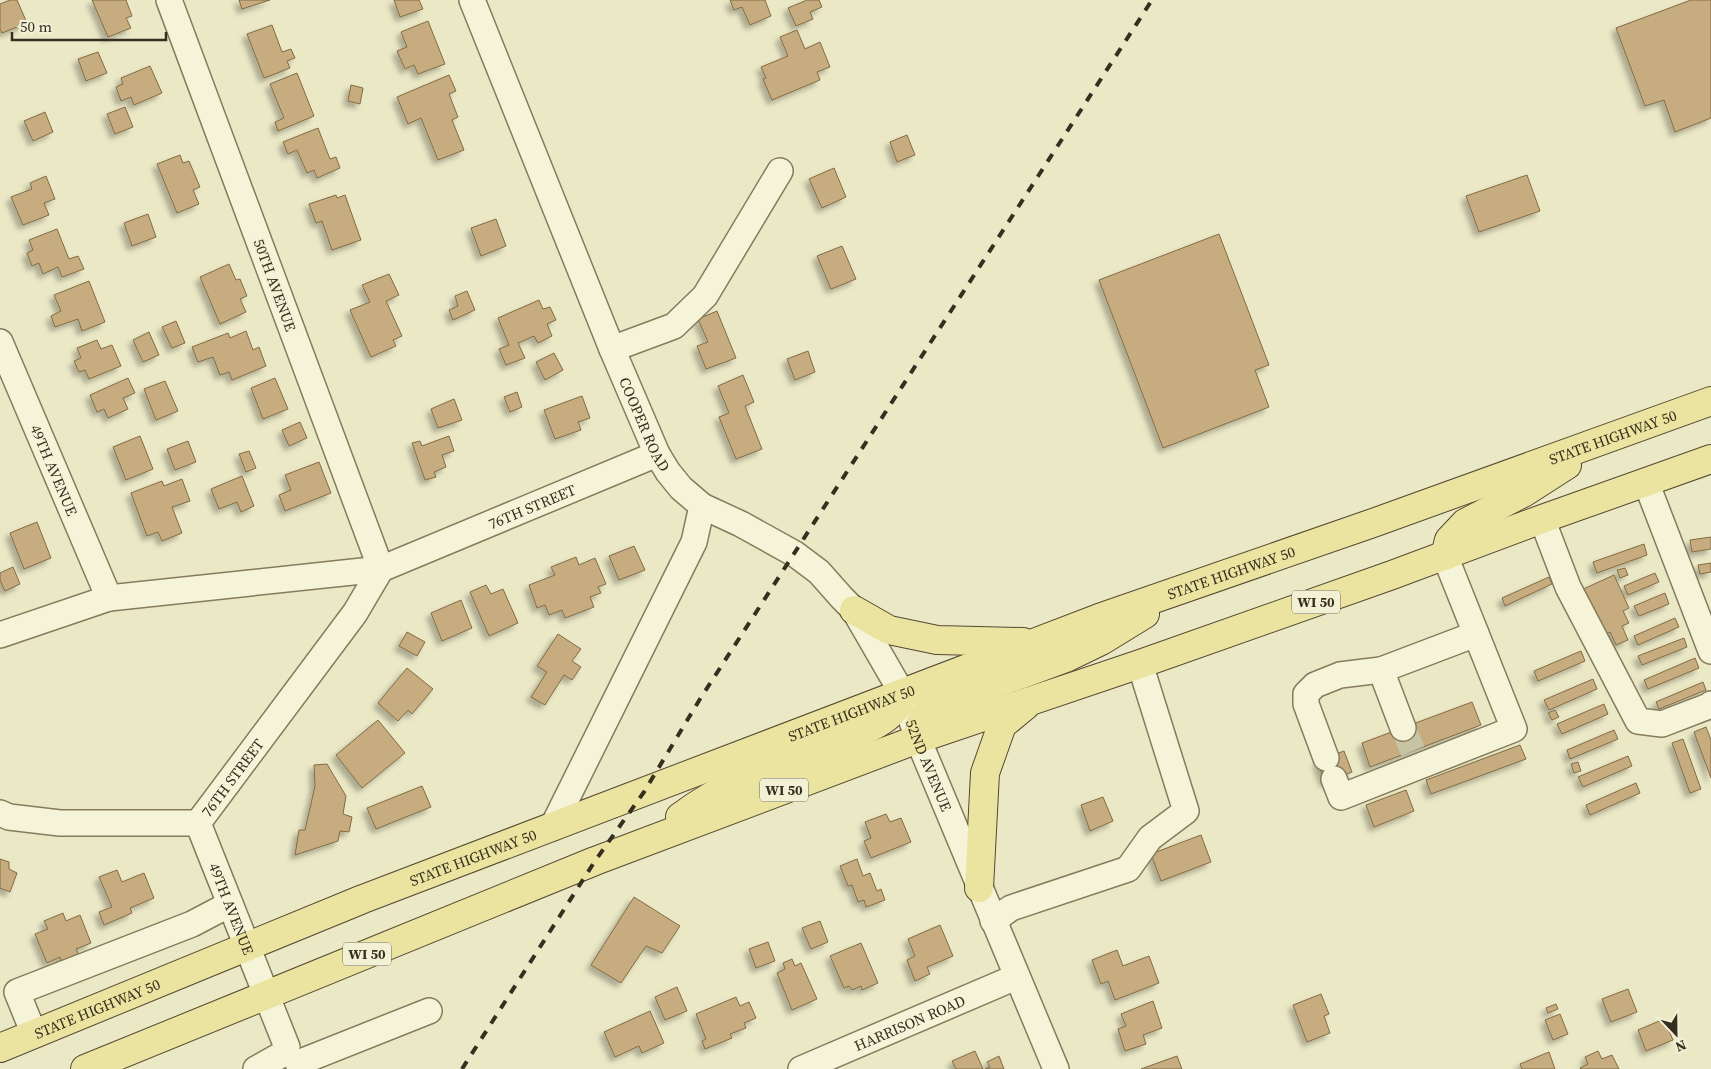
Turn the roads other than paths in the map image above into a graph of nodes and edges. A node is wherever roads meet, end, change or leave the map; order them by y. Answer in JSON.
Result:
{"nodes":[{"id":1,"x":169,"y":0,"type":"edge"},
{"id":2,"x":472,"y":0,"type":"edge"},
{"id":3,"x":780,"y":170,"type":"dead end"},
{"id":4,"x":0,"y":342,"type":"edge"},
{"id":5,"x":612,"y":349,"type":"junction"},
{"id":6,"x":1711,"y":401,"type":"edge"},
{"id":7,"x":1615,"y":436,"type":"junction"},
{"id":8,"x":656,"y":454,"type":"junction"},
{"id":9,"x":1711,"y":459,"type":"edge"},
{"id":10,"x":1646,"y":482,"type":"junction"},
{"id":11,"x":702,"y":506,"type":"junction"},
{"id":12,"x":1542,"y":519,"type":"junction"},
{"id":13,"x":1445,"y":556,"type":"junction"},
{"id":14,"x":381,"y":569,"type":"junction"},
{"id":15,"x":1191,"y":586,"type":"junction"},
{"id":16,"x":109,"y":598,"type":"junction"},
{"id":17,"x":854,"y":610,"type":"junction"},
{"id":18,"x":1476,"y":634,"type":"junction"},
{"id":19,"x":0,"y":635,"type":"edge"},
{"id":20,"x":1037,"y":642,"type":"junction"},
{"id":21,"x":1711,"y":651,"type":"edge"},
{"id":22,"x":1140,"y":664,"type":"junction"},
{"id":23,"x":1381,"y":670,"type":"junction"},
{"id":24,"x":902,"y":693,"type":"junction"},
{"id":25,"x":1032,"y":700,"type":"junction"},
{"id":26,"x":1711,"y":704,"type":"edge"},
{"id":27,"x":1403,"y":728,"type":"tunnel mouth"},
{"id":28,"x":918,"y":739,"type":"junction"},
{"id":29,"x":0,"y":813,"type":"edge"},
{"id":30,"x":198,"y":823,"type":"junction"},
{"id":31,"x":552,"y":828,"type":"junction"},
{"id":32,"x":649,"y":840,"type":"junction"},
{"id":33,"x":979,"y":888,"type":"junction"},
{"id":34,"x":230,"y":904,"type":"junction"},
{"id":35,"x":993,"y":921,"type":"junction"},
{"id":36,"x":247,"y":947,"type":"junction"},
{"id":37,"x":1016,"y":977,"type":"junction"},
{"id":38,"x":266,"y":995,"type":"junction"},
{"id":39,"x":429,"y":1011,"type":"dead end"},
{"id":40,"x":34,"y":1034,"type":"junction"},
{"id":41,"x":0,"y":1048,"type":"edge"},
{"id":42,"x":295,"y":1060,"type":"edge"},
{"id":43,"x":85,"y":1069,"type":"edge"},
{"id":44,"x":256,"y":1069,"type":"edge"},
{"id":45,"x":801,"y":1069,"type":"edge"},
{"id":46,"x":1056,"y":1069,"type":"edge"}],
"edges":[{"from":1,"to":14,"type":"street","name":"50TH AVENUE"},
{"from":2,"to":5,"type":"street","name":"COOPER ROAD"},
{"from":3,"to":5,"type":"street"},
{"from":4,"to":16,"type":"street","name":"49TH AVENUE"},
{"from":5,"to":8,"type":"street","name":"COOPER ROAD"},
{"from":6,"to":7,"type":"main road","name":"STATE HIGHWAY 50"},
{"from":7,"to":13,"type":"main road"},
{"from":7,"to":15,"type":"main road","name":"STATE HIGHWAY 50"},
{"from":8,"to":11,"type":"street","name":"COOPER ROAD"},
{"from":8,"to":14,"type":"street","name":"76TH STREET"},
{"from":9,"to":10,"type":"main road","number":"WI 50"},
{"from":10,"to":12,"type":"main road","number":"WI 50"},
{"from":10,"to":21,"type":"street"},
{"from":11,"to":17,"type":"street","name":"52ND AVENUE"},
{"from":11,"to":31,"type":"street"},
{"from":12,"to":13,"type":"main road","number":"WI 50"},
{"from":12,"to":26,"type":"street"},
{"from":13,"to":18,"type":"street"},
{"from":13,"to":22,"type":"main road","number":"WI 50"},
{"from":14,"to":16,"type":"street","name":"76TH STREET"},
{"from":14,"to":30,"type":"street","name":"76TH STREET"},
{"from":15,"to":20,"type":"main road","name":"STATE HIGHWAY 50"},
{"from":15,"to":28,"type":"main road"},
{"from":16,"to":19,"type":"street","name":"76TH STREET"},
{"from":17,"to":20,"type":"main road"},
{"from":17,"to":24,"type":"street","name":"52ND AVENUE"},
{"from":18,"to":23,"type":"street"},
{"from":18,"to":23,"type":"street"},
{"from":20,"to":24,"type":"main road","name":"STATE HIGHWAY 50"},
{"from":22,"to":25,"type":"main road","number":"WI 50"},
{"from":22,"to":35,"type":"street"},
{"from":23,"to":27,"type":"street"},
{"from":24,"to":28,"type":"street","name":"52ND AVENUE"},
{"from":24,"to":31,"type":"main road","name":"STATE HIGHWAY 50"},
{"from":24,"to":32,"type":"main road"},
{"from":25,"to":28,"type":"main road","number":"WI 50"},
{"from":25,"to":33,"type":"main road"},
{"from":28,"to":32,"type":"main road","number":"WI 50"},
{"from":28,"to":33,"type":"street","name":"52ND AVENUE"},
{"from":29,"to":30,"type":"street","name":"76TH STREET"},
{"from":30,"to":34,"type":"street","name":"49TH AVENUE"},
{"from":31,"to":36,"type":"main road","name":"STATE HIGHWAY 50"},
{"from":32,"to":38,"type":"main road","number":"WI 50"},
{"from":33,"to":35,"type":"street","name":"52ND AVENUE"},
{"from":34,"to":36,"type":"street","name":"49TH AVENUE"},
{"from":34,"to":40,"type":"street"},
{"from":35,"to":37,"type":"street","name":"52ND AVENUE"},
{"from":36,"to":38,"type":"street","name":"49TH AVENUE"},
{"from":36,"to":40,"type":"main road","name":"STATE HIGHWAY 50"},
{"from":37,"to":45,"type":"street","name":"HARRISON ROAD"},
{"from":37,"to":46,"type":"street","name":"52ND AVENUE"},
{"from":38,"to":42,"type":"street","name":"49TH AVENUE"},
{"from":38,"to":43,"type":"main road","number":"WI 50"},
{"from":39,"to":42,"type":"street"},
{"from":40,"to":41,"type":"main road","name":"STATE HIGHWAY 50"},
{"from":42,"to":44,"type":"street"}]}
